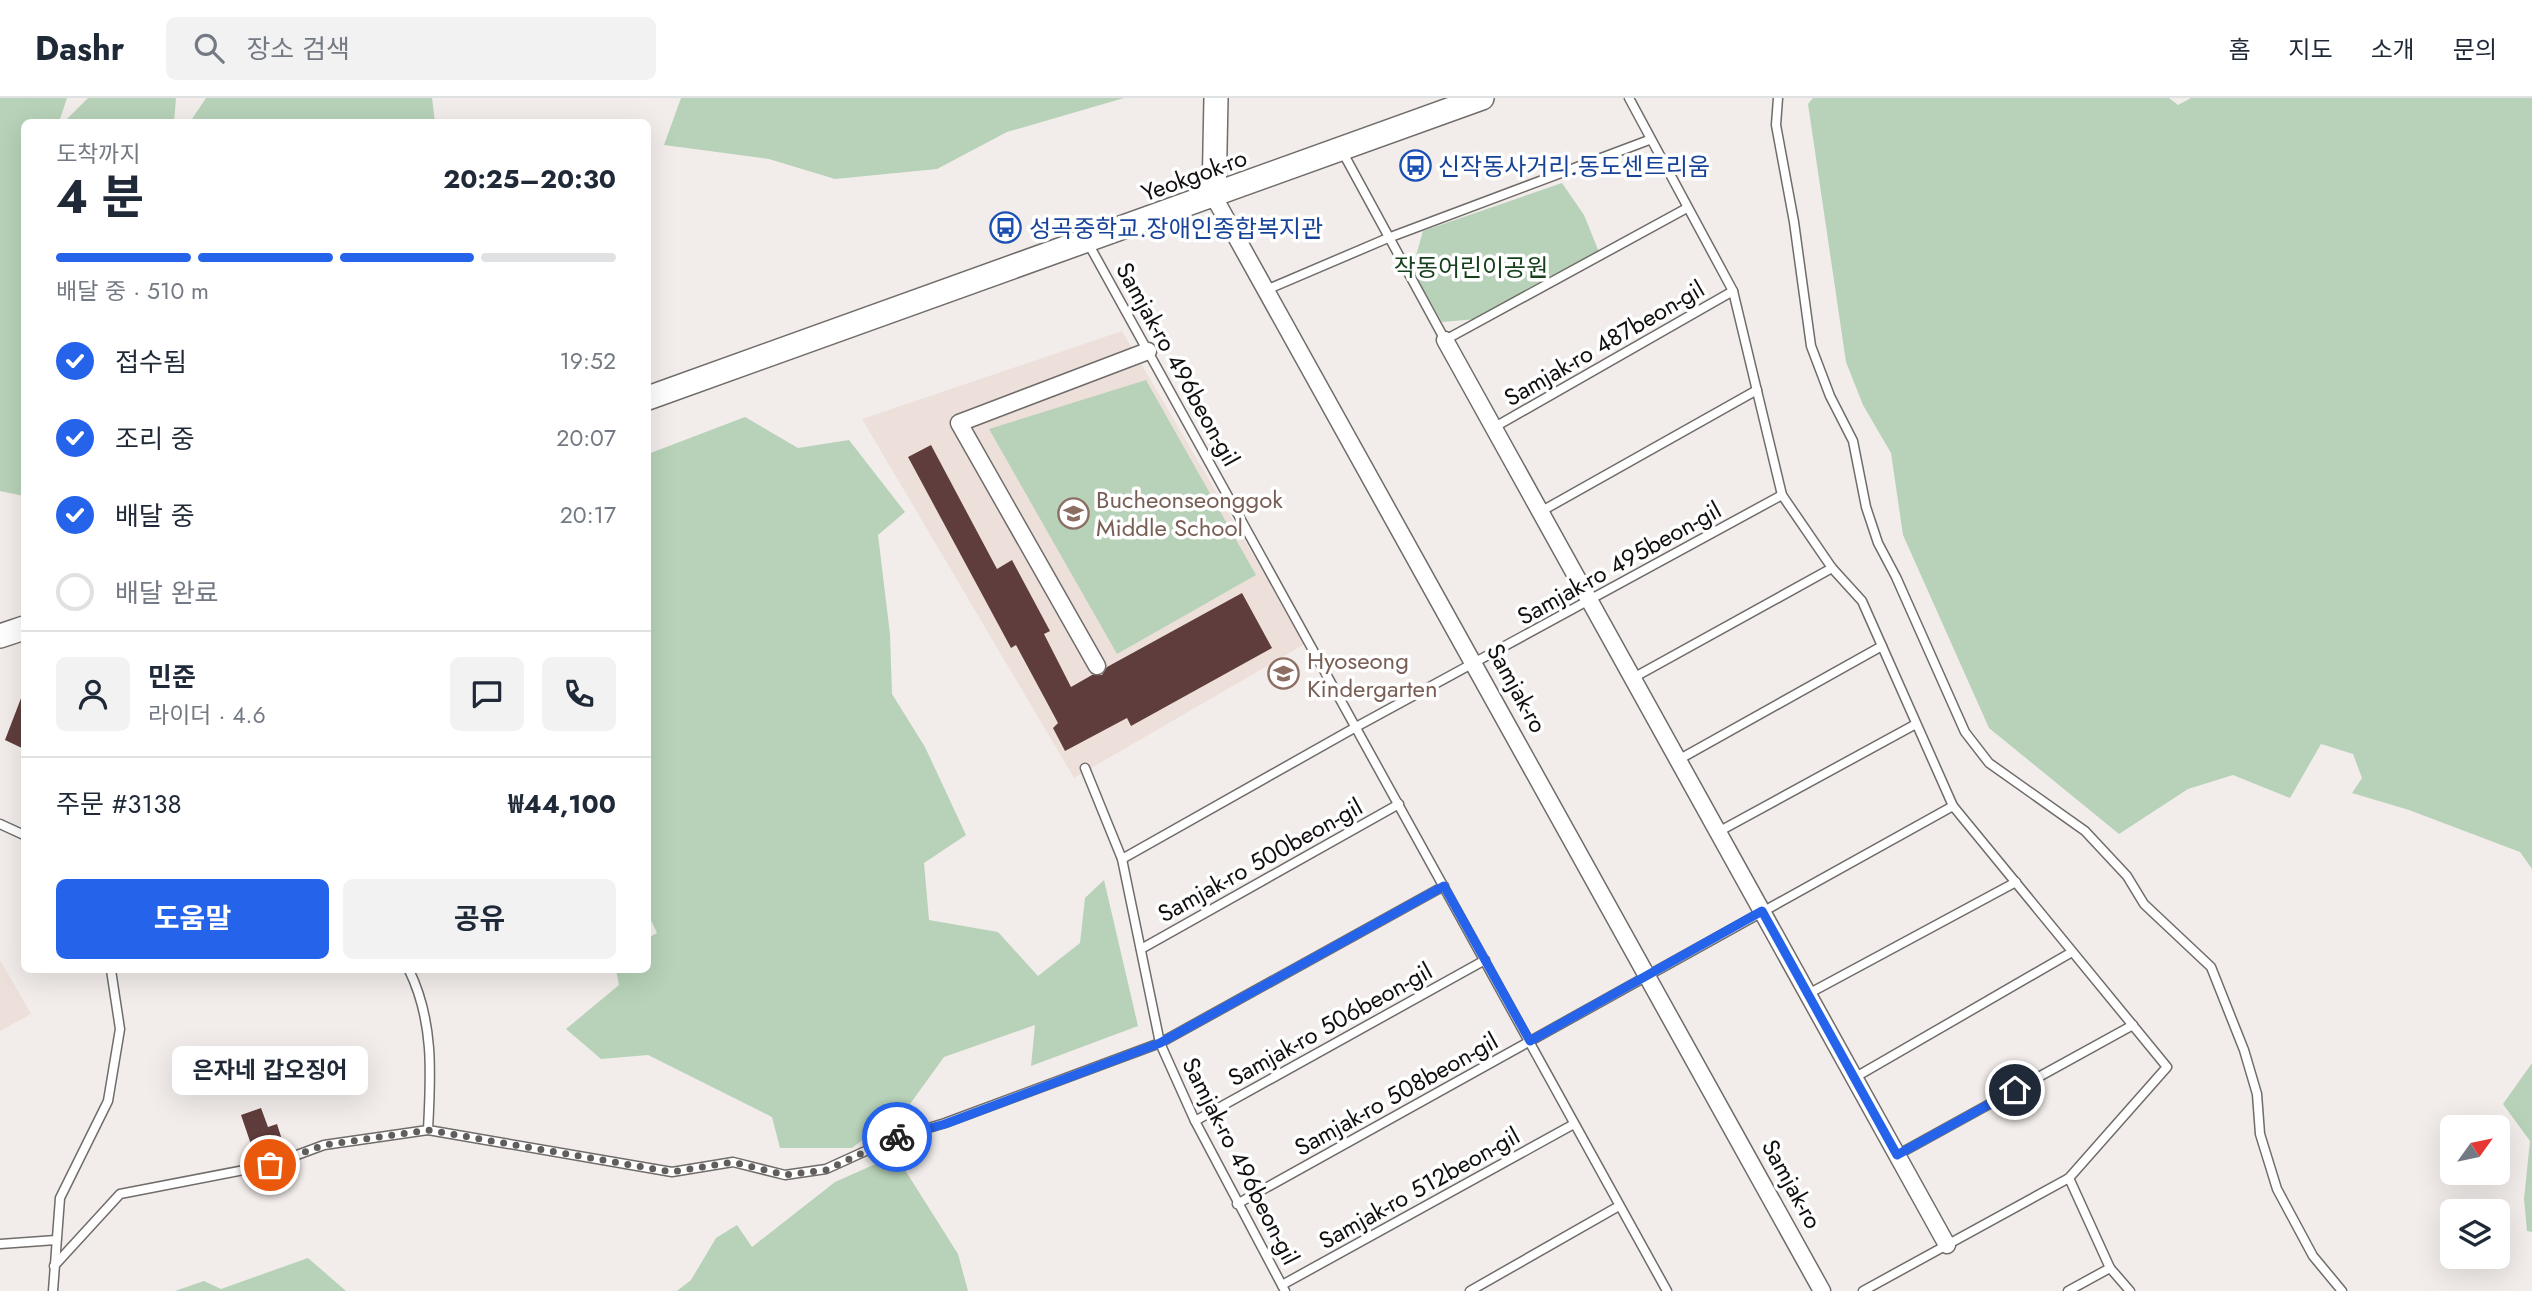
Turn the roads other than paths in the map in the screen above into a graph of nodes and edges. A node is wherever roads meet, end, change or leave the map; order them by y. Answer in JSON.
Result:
{"nodes":[{"id":1,"x":1216,"y":98,"type":"edge"},
{"id":2,"x":1482,"y":98,"type":"edge"},
{"id":3,"x":1629,"y":98,"type":"edge"},
{"id":4,"x":1778,"y":98,"type":"edge"},
{"id":5,"x":1649,"y":140,"type":"junction"},
{"id":6,"x":1341,"y":149,"type":"junction"},
{"id":7,"x":1214,"y":197,"type":"junction"},
{"id":8,"x":1687,"y":208,"type":"junction"},
{"id":9,"x":1388,"y":238,"type":"junction"},
{"id":10,"x":1087,"y":241,"type":"junction"},
{"id":11,"x":1266,"y":290,"type":"junction"},
{"id":12,"x":1733,"y":291,"type":"junction"},
{"id":13,"x":1445,"y":340,"type":"junction"},
{"id":14,"x":1148,"y":351,"type":"junction"},
{"id":15,"x":1757,"y":390,"type":"junction"},
{"id":16,"x":651,"y":397,"type":"edge"},
{"id":17,"x":1493,"y":428,"type":"junction"},
{"id":18,"x":1782,"y":495,"type":"junction"},
{"id":19,"x":1540,"y":512,"type":"junction"},
{"id":20,"x":1832,"y":568,"type":"junction"},
{"id":21,"x":1590,"y":601,"type":"junction"},
{"id":22,"x":21,"y":629,"type":"edge"},
{"id":23,"x":0,"y":636,"type":"edge"},
{"id":24,"x":1882,"y":646,"type":"junction"},
{"id":25,"x":1474,"y":665,"type":"junction"},
{"id":26,"x":1097,"y":667,"type":"dead end"},
{"id":27,"x":1633,"y":678,"type":"junction"},
{"id":28,"x":1916,"y":724,"type":"junction"},
{"id":29,"x":1356,"y":727,"type":"junction"},
{"id":30,"x":1678,"y":760,"type":"junction"},
{"id":31,"x":1085,"y":768,"type":"dead end"},
{"id":32,"x":1399,"y":804,"type":"junction"},
{"id":33,"x":1953,"y":806,"type":"junction"},
{"id":34,"x":0,"y":824,"type":"edge"},
{"id":35,"x":1718,"y":832,"type":"junction"},
{"id":36,"x":21,"y":834,"type":"edge"},
{"id":37,"x":1122,"y":859,"type":"junction"},
{"id":38,"x":2016,"y":882,"type":"junction"},
{"id":39,"x":1444,"y":886,"type":"junction"},
{"id":40,"x":1762,"y":911,"type":"junction"},
{"id":41,"x":1141,"y":949,"type":"junction"},
{"id":42,"x":2072,"y":952,"type":"junction"},
{"id":43,"x":1485,"y":960,"type":"junction"},
{"id":44,"x":111,"y":973,"type":"edge"},
{"id":45,"x":410,"y":973,"type":"edge"},
{"id":46,"x":1646,"y":975,"type":"junction"},
{"id":47,"x":1808,"y":994,"type":"junction"},
{"id":48,"x":2133,"y":1025,"type":"junction"},
{"id":49,"x":1530,"y":1041,"type":"junction"},
{"id":50,"x":1160,"y":1043,"type":"junction"},
{"id":51,"x":1854,"y":1078,"type":"junction"},
{"id":52,"x":1195,"y":1121,"type":"junction"},
{"id":53,"x":1574,"y":1124,"type":"junction"},
{"id":54,"x":428,"y":1130,"type":"junction"},
{"id":55,"x":1897,"y":1155,"type":"junction"},
{"id":56,"x":2069,"y":1178,"type":"junction"},
{"id":57,"x":1237,"y":1204,"type":"junction"},
{"id":58,"x":1619,"y":1206,"type":"junction"},
{"id":59,"x":56,"y":1240,"type":"junction"},
{"id":60,"x":0,"y":1244,"type":"edge"},
{"id":61,"x":1947,"y":1245,"type":"junction"},
{"id":62,"x":54,"y":1266,"type":"junction"},
{"id":63,"x":2110,"y":1268,"type":"junction"},
{"id":64,"x":1284,"y":1288,"type":"edge"},
{"id":65,"x":1665,"y":1290,"type":"edge"},
{"id":66,"x":53,"y":1291,"type":"edge"},
{"id":67,"x":1470,"y":1291,"type":"edge"},
{"id":68,"x":1822,"y":1291,"type":"edge"},
{"id":69,"x":1863,"y":1291,"type":"edge"},
{"id":70,"x":2068,"y":1291,"type":"edge"},
{"id":71,"x":2130,"y":1291,"type":"edge"},
{"id":72,"x":2342,"y":1291,"type":"edge"}],
"edges":[{"from":1,"to":7,"type":"street"},
{"from":2,"to":6,"type":"street","name":"Yeokgok-ro"},
{"from":3,"to":5,"type":"lane"},
{"from":4,"to":72,"type":"lane"},
{"from":5,"to":8,"type":"lane"},
{"from":5,"to":9,"type":"lane"},
{"from":6,"to":7,"type":"street","name":"Yeokgok-ro"},
{"from":6,"to":9,"type":"lane"},
{"from":7,"to":10,"type":"street","name":"Yeokgok-ro"},
{"from":7,"to":11,"type":"street","name":"Samjak-ro"},
{"from":8,"to":12,"type":"lane"},
{"from":8,"to":13,"type":"lane"},
{"from":9,"to":11,"type":"lane"},
{"from":9,"to":13,"type":"lane"},
{"from":10,"to":14,"type":"lane","name":"Samjak-ro 496beon-gil"},
{"from":10,"to":16,"type":"street","name":"Yeokgok-ro"},
{"from":11,"to":25,"type":"street","name":"Samjak-ro"},
{"from":12,"to":15,"type":"lane"},
{"from":12,"to":17,"type":"lane","name":"Samjak-ro 487beon-gil"},
{"from":13,"to":17,"type":"street"},
{"from":14,"to":26,"type":"street"},
{"from":14,"to":29,"type":"lane","name":"Samjak-ro 496beon-gil"},
{"from":15,"to":18,"type":"lane"},
{"from":15,"to":19,"type":"lane"},
{"from":17,"to":19,"type":"street"},
{"from":18,"to":20,"type":"lane"},
{"from":18,"to":21,"type":"lane","name":"Samjak-ro 495beon-gil"},
{"from":19,"to":21,"type":"street"},
{"from":20,"to":24,"type":"lane"},
{"from":20,"to":27,"type":"lane"},
{"from":21,"to":25,"type":"lane","name":"Samjak-ro 495beon-gil"},
{"from":21,"to":27,"type":"street"},
{"from":22,"to":23,"type":"street"},
{"from":24,"to":28,"type":"lane"},
{"from":24,"to":30,"type":"lane"},
{"from":25,"to":29,"type":"lane"},
{"from":25,"to":46,"type":"street","name":"Samjak-ro"},
{"from":27,"to":30,"type":"street"},
{"from":28,"to":33,"type":"lane"},
{"from":28,"to":35,"type":"lane"},
{"from":29,"to":32,"type":"lane","name":"Samjak-ro 496beon-gil"},
{"from":29,"to":37,"type":"lane"},
{"from":30,"to":35,"type":"street"},
{"from":31,"to":37,"type":"lane","name":"Samjak-ro 496beon-gil"},
{"from":32,"to":39,"type":"lane","name":"Samjak-ro 496beon-gil"},
{"from":32,"to":41,"type":"lane","name":"Samjak-ro 500beon-gil"},
{"from":33,"to":38,"type":"lane"},
{"from":33,"to":40,"type":"lane","name":"Samjak-ro 508beon-gil"},
{"from":34,"to":36,"type":"lane"},
{"from":35,"to":40,"type":"street"},
{"from":37,"to":41,"type":"lane","name":"Samjak-ro 496beon-gil"},
{"from":38,"to":42,"type":"lane"},
{"from":38,"to":47,"type":"lane"},
{"from":39,"to":43,"type":"lane","name":"Samjak-ro 496beon-gil"},
{"from":39,"to":50,"type":"lane"},
{"from":40,"to":46,"type":"lane","name":"Samjak-ro 508beon-gil"},
{"from":40,"to":47,"type":"street"},
{"from":41,"to":50,"type":"lane","name":"Samjak-ro 496beon-gil"},
{"from":42,"to":48,"type":"lane"},
{"from":42,"to":51,"type":"lane"},
{"from":43,"to":49,"type":"lane","name":"Samjak-ro 496beon-gil"},
{"from":43,"to":52,"type":"lane","name":"Samjak-ro 506beon-gil"},
{"from":44,"to":59,"type":"lane"},
{"from":45,"to":54,"type":"lane"},
{"from":46,"to":49,"type":"lane","name":"Samjak-ro 508beon-gil"},
{"from":46,"to":68,"type":"street","name":"Samjak-ro"},
{"from":47,"to":51,"type":"street"},
{"from":48,"to":55,"type":"lane"},
{"from":48,"to":56,"type":"lane"},
{"from":49,"to":53,"type":"lane","name":"Samjak-ro 496beon-gil"},
{"from":49,"to":57,"type":"lane","name":"Samjak-ro 508beon-gil"},
{"from":50,"to":52,"type":"lane","name":"Samjak-ro 496beon-gil"},
{"from":50,"to":54,"type":"lane"},
{"from":51,"to":55,"type":"street"},
{"from":52,"to":57,"type":"lane","name":"Samjak-ro 496beon-gil"},
{"from":53,"to":58,"type":"lane","name":"Samjak-ro 496beon-gil"},
{"from":53,"to":64,"type":"lane","name":"Samjak-ro 512beon-gil"},
{"from":54,"to":62,"type":"lane"},
{"from":55,"to":61,"type":"street"},
{"from":56,"to":61,"type":"lane"},
{"from":56,"to":63,"type":"lane"},
{"from":57,"to":64,"type":"lane","name":"Samjak-ro 496beon-gil"},
{"from":58,"to":65,"type":"lane","name":"Samjak-ro 496beon-gil"},
{"from":58,"to":67,"type":"lane"},
{"from":59,"to":60,"type":"lane"},
{"from":59,"to":62,"type":"lane"},
{"from":61,"to":69,"type":"lane"},
{"from":62,"to":66,"type":"lane"},
{"from":63,"to":70,"type":"lane"},
{"from":63,"to":71,"type":"lane"}]}
